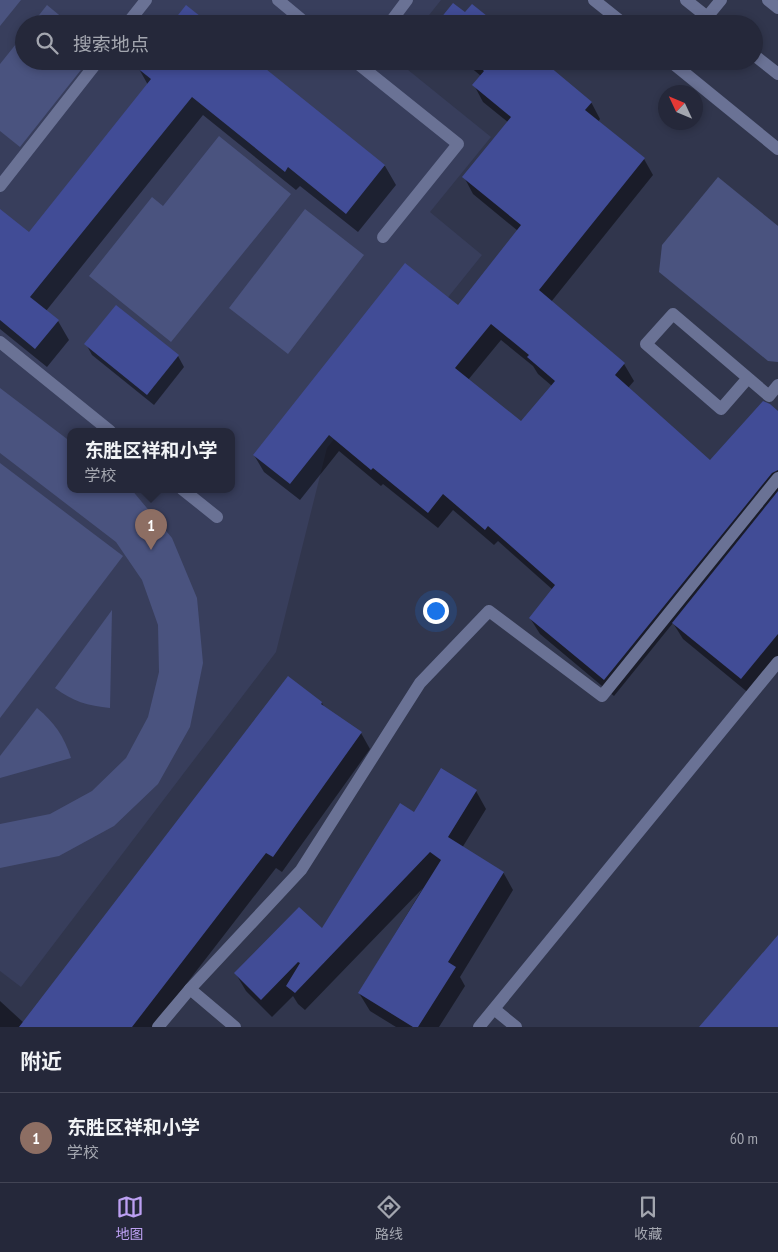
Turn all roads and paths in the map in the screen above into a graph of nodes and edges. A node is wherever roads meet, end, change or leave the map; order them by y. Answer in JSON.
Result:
{"nodes":[{"id":1,"x":146,"y":0,"type":"edge"},
{"id":2,"x":278,"y":0,"type":"edge"},
{"id":3,"x":408,"y":0,"type":"edge"},
{"id":4,"x":594,"y":0,"type":"edge"},
{"id":5,"x":686,"y":0,"type":"edge"},
{"id":6,"x":721,"y":0,"type":"edge"},
{"id":7,"x":768,"y":0,"type":"edge"},
{"id":8,"x":778,"y":8,"type":"edge"},
{"id":9,"x":134,"y":15,"type":"edge"},
{"id":10,"x":296,"y":15,"type":"edge"},
{"id":11,"x":396,"y":15,"type":"edge"},
{"id":12,"x":613,"y":15,"type":"edge"},
{"id":13,"x":705,"y":15,"type":"edge"},
{"id":14,"x":714,"y":15,"type":"edge"},
{"id":15,"x":763,"y":62,"type":"edge"},
{"id":16,"x":91,"y":70,"type":"edge"},
{"id":17,"x":367,"y":70,"type":"edge"},
{"id":18,"x":681,"y":70,"type":"edge"},
{"id":19,"x":778,"y":74,"type":"edge"},
{"id":20,"x":778,"y":149,"type":"edge"},
{"id":21,"x":0,"y":186,"type":"edge"},
{"id":22,"x":384,"y":237,"type":"dead end"},
{"id":23,"x":0,"y":342,"type":"edge"},
{"id":24,"x":748,"y":378,"type":"junction"},
{"id":25,"x":778,"y":385,"type":"edge"},
{"id":26,"x":106,"y":428,"type":"edge"},
{"id":27,"x":778,"y":478,"type":"edge"},
{"id":28,"x":187,"y":493,"type":"edge"},
{"id":29,"x":217,"y":518,"type":"dead end"},
{"id":30,"x":778,"y":662,"type":"edge"},
{"id":31,"x":190,"y":989,"type":"junction"},
{"id":32,"x":494,"y":1009,"type":"junction"},
{"id":33,"x":158,"y":1027,"type":"edge"},
{"id":34,"x":235,"y":1027,"type":"edge"},
{"id":35,"x":479,"y":1027,"type":"edge"},
{"id":36,"x":516,"y":1027,"type":"edge"}],
"edges":[{"from":1,"to":9,"type":"street"},
{"from":2,"to":10,"type":"street"},
{"from":3,"to":11,"type":"street"},
{"from":4,"to":12,"type":"street"},
{"from":5,"to":13,"type":"street"},
{"from":6,"to":14,"type":"street"},
{"from":7,"to":8,"type":"street"},
{"from":15,"to":19,"type":"street"},
{"from":16,"to":21,"type":"street"},
{"from":17,"to":22,"type":"street"},
{"from":18,"to":20,"type":"street"},
{"from":23,"to":26,"type":"street"},
{"from":24,"to":24,"type":"street"},
{"from":24,"to":25,"type":"street"},
{"from":27,"to":31,"type":"street"},
{"from":28,"to":29,"type":"street"},
{"from":30,"to":32,"type":"street"},
{"from":31,"to":33,"type":"street"},
{"from":31,"to":34,"type":"street"},
{"from":32,"to":35,"type":"street"},
{"from":32,"to":36,"type":"street"}]}
